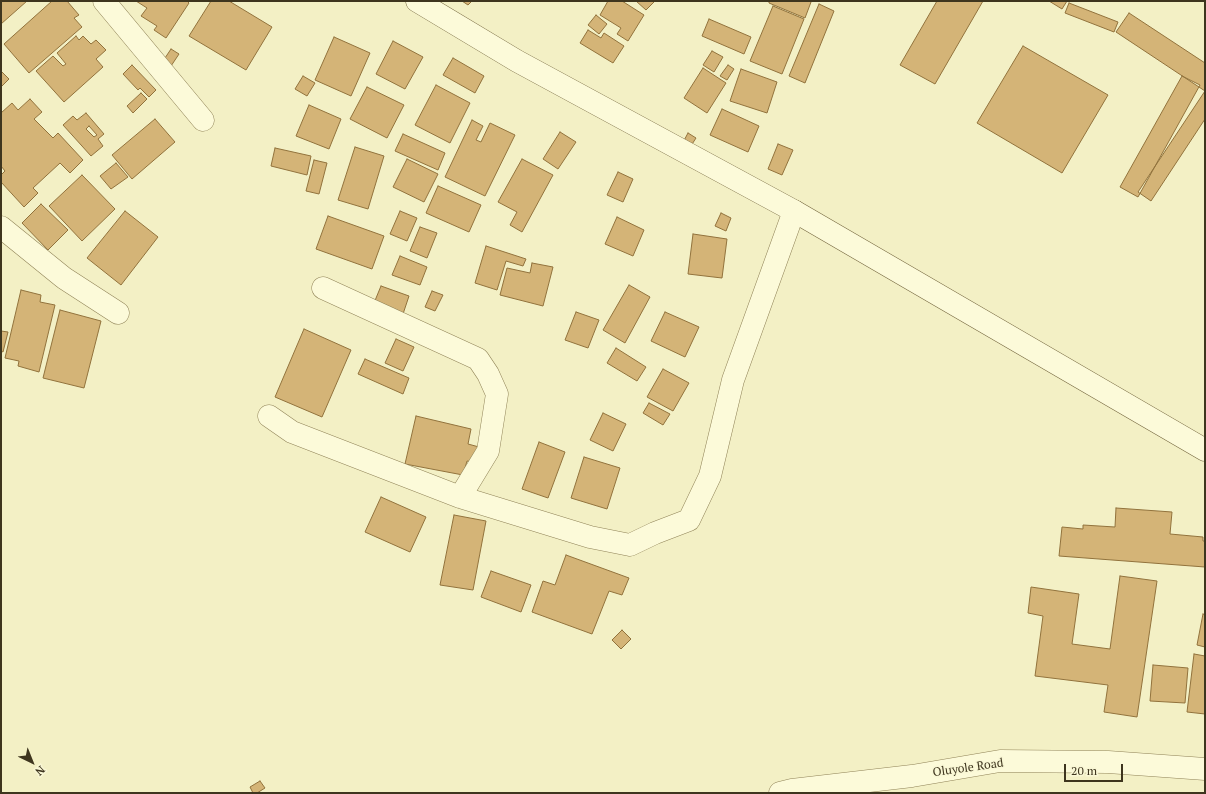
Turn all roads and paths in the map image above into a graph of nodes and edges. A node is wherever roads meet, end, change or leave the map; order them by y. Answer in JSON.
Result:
{"nodes":[{"id":1,"x":104,"y":1,"type":"edge"},
{"id":2,"x":424,"y":3,"type":"edge"},
{"id":3,"x":203,"y":120,"type":"dead end"},
{"id":4,"x":794,"y":211,"type":"junction"},
{"id":5,"x":3,"y":226,"type":"edge"},
{"id":6,"x":323,"y":288,"type":"dead end"},
{"id":7,"x":118,"y":313,"type":"dead end"},
{"id":8,"x":269,"y":416,"type":"dead end"},
{"id":9,"x":1205,"y":450,"type":"edge"},
{"id":10,"x":460,"y":497,"type":"junction"},
{"id":11,"x":1205,"y":769,"type":"edge"},
{"id":12,"x":780,"y":793,"type":"edge"}],
"edges":[{"from":1,"to":3,"type":"street"},
{"from":2,"to":4,"type":"street"},
{"from":4,"to":9,"type":"street"},
{"from":4,"to":10,"type":"street"},
{"from":5,"to":7,"type":"street"},
{"from":6,"to":10,"type":"street"},
{"from":8,"to":10,"type":"street"},
{"from":11,"to":12,"type":"street","name":"Oluyole Road"}]}
